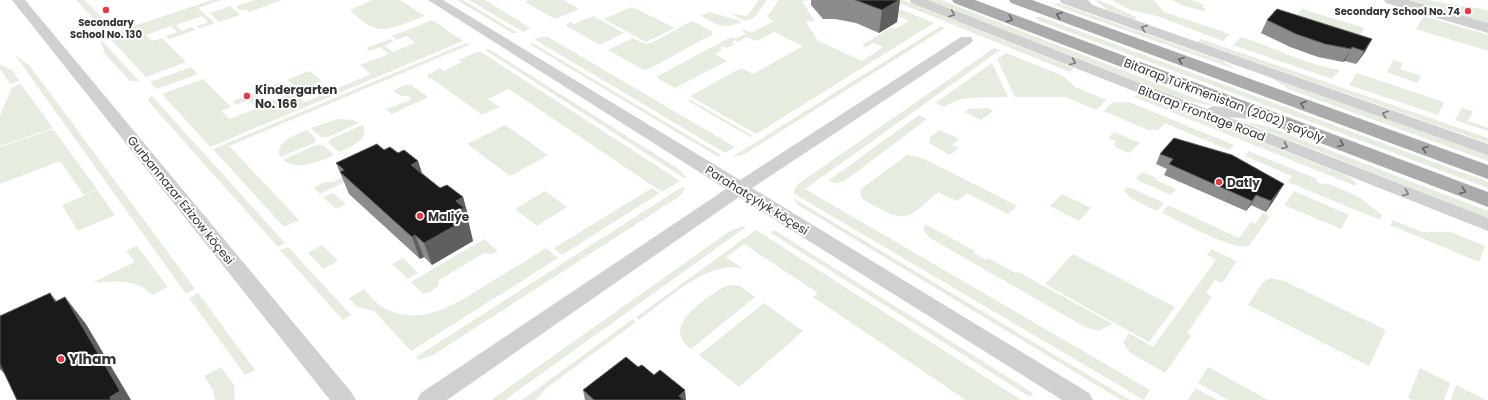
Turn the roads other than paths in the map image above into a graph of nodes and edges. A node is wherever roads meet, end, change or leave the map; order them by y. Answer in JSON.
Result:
{"nodes":[{"id":1,"x":18,"y":0,"type":"edge"},
{"id":2,"x":434,"y":0,"type":"edge"},
{"id":3,"x":916,"y":0,"type":"edge"},
{"id":4,"x":960,"y":0,"type":"edge"},
{"id":5,"x":1017,"y":0,"type":"edge"},
{"id":6,"x":1066,"y":0,"type":"edge"},
{"id":7,"x":1392,"y":0,"type":"edge"},
{"id":8,"x":1082,"y":4,"type":"edge"},
{"id":9,"x":1488,"y":28,"type":"edge"},
{"id":10,"x":966,"y":40,"type":"dead end"},
{"id":11,"x":1240,"y":62,"type":"junction"},
{"id":12,"x":1270,"y":92,"type":"junction"},
{"id":13,"x":1194,"y":110,"type":"junction"},
{"id":14,"x":1264,"y":115,"type":"junction"},
{"id":15,"x":1488,"y":150,"type":"edge"},
{"id":16,"x":1488,"y":172,"type":"edge"},
{"id":17,"x":739,"y":189,"type":"junction"},
{"id":18,"x":1488,"y":200,"type":"edge"},
{"id":19,"x":1488,"y":225,"type":"edge"},
{"id":20,"x":344,"y":400,"type":"edge"},
{"id":21,"x":429,"y":400,"type":"edge"},
{"id":22,"x":1081,"y":400,"type":"edge"}],
"edges":[{"from":1,"to":20,"type":"street","name":"Gurbannazar Ezizow köçesi"},
{"from":2,"to":17,"type":"street","name":"Parahatçylyk köçesi"},
{"from":3,"to":13,"type":"street","name":"Bitarap Frontage Road","one_way":true},
{"from":4,"to":14,"type":"main road","name":"Bitarap Türkmenistan (2002) şaýoly","one_way":true},
{"from":12,"to":5,"type":"main road","name":"Bitarap Türkmenistan (2002) şaýoly","one_way":true},
{"from":6,"to":8,"type":"street"},
{"from":7,"to":9,"type":"street"},
{"from":11,"to":8,"type":"street","one_way":true},
{"from":10,"to":17,"type":"street"},
{"from":11,"to":12,"type":"street"},
{"from":15,"to":11,"type":"street","one_way":true},
{"from":16,"to":12,"type":"main road","name":"Bitarap Türkmenistan (2002) şaýoly","one_way":true},
{"from":13,"to":14,"type":"street"},
{"from":13,"to":19,"type":"street","name":"Bitarap Frontage Road","one_way":true},
{"from":14,"to":18,"type":"main road","name":"Bitarap Türkmenistan (2002) şaýoly","one_way":true},
{"from":17,"to":21,"type":"street"},
{"from":17,"to":22,"type":"street","name":"Parahatçylyk köçesi"}]}
